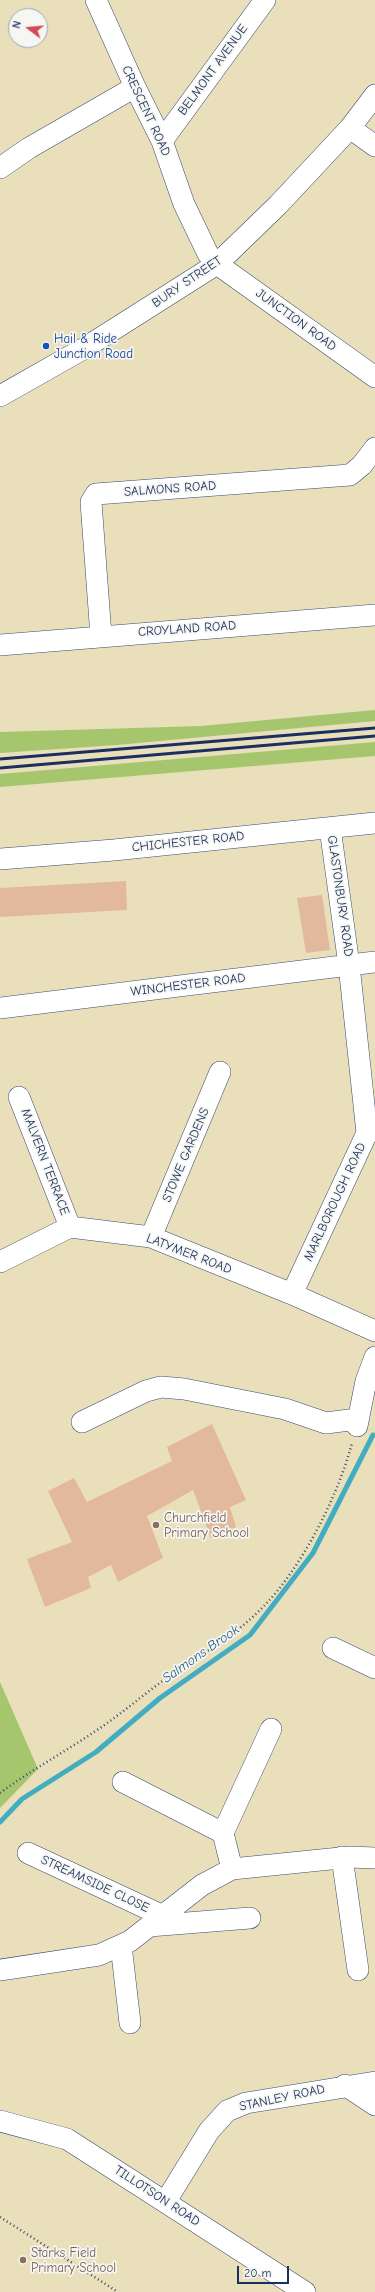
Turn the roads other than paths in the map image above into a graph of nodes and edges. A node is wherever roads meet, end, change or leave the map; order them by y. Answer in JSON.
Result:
{"nodes":[{"id":1,"x":265,"y":0,"type":"edge"},
{"id":2,"x":100,"y":2,"type":"edge"},
{"id":3,"x":135,"y":87,"type":"junction"},
{"id":4,"x":375,"y":95,"type":"edge"},
{"id":5,"x":350,"y":128,"type":"junction"},
{"id":6,"x":162,"y":141,"type":"junction"},
{"id":7,"x":375,"y":146,"type":"edge"},
{"id":8,"x":0,"y":168,"type":"edge"},
{"id":9,"x":217,"y":264,"type":"junction"},
{"id":10,"x":375,"y":377,"type":"edge"},
{"id":11,"x":0,"y":396,"type":"edge"},
{"id":12,"x":375,"y":448,"type":"edge"},
{"id":13,"x":375,"y":615,"type":"edge"},
{"id":14,"x":101,"y":636,"type":"junction"},
{"id":15,"x":0,"y":645,"type":"edge"},
{"id":16,"x":375,"y":822,"type":"edge"},
{"id":17,"x":330,"y":828,"type":"junction"},
{"id":18,"x":0,"y":859,"type":"edge"},
{"id":19,"x":375,"y":962,"type":"edge"},
{"id":20,"x":349,"y":965,"type":"junction"},
{"id":21,"x":0,"y":1008,"type":"edge"},
{"id":22,"x":220,"y":1072,"type":"dead end"},
{"id":23,"x":19,"y":1097,"type":"dead end"},
{"id":24,"x":70,"y":1227,"type":"junction"},
{"id":25,"x":151,"y":1237,"type":"junction"},
{"id":26,"x":0,"y":1262,"type":"edge"},
{"id":27,"x":292,"y":1294,"type":"junction"},
{"id":28,"x":375,"y":1331,"type":"edge"},
{"id":29,"x":375,"y":1358,"type":"edge"},
{"id":30,"x":82,"y":1422,"type":"dead end"},
{"id":31,"x":333,"y":1648,"type":"dead end"},
{"id":32,"x":375,"y":1668,"type":"edge"},
{"id":33,"x":271,"y":1729,"type":"dead end"},
{"id":34,"x":123,"y":1782,"type":"dead end"},
{"id":35,"x":223,"y":1833,"type":"junction"},
{"id":36,"x":28,"y":1853,"type":"dead end"},
{"id":37,"x":342,"y":1857,"type":"junction"},
{"id":38,"x":375,"y":1858,"type":"edge"},
{"id":39,"x":232,"y":1870,"type":"junction"},
{"id":40,"x":250,"y":1918,"type":"dead end"},
{"id":41,"x":155,"y":1920,"type":"junction"},
{"id":42,"x":121,"y":1945,"type":"junction"},
{"id":43,"x":0,"y":1970,"type":"edge"},
{"id":44,"x":358,"y":1970,"type":"dead end"},
{"id":45,"x":130,"y":2023,"type":"dead end"},
{"id":46,"x":375,"y":2082,"type":"edge"},
{"id":47,"x":345,"y":2085,"type":"junction"},
{"id":48,"x":375,"y":2105,"type":"edge"},
{"id":49,"x":0,"y":2121,"type":"edge"},
{"id":50,"x":166,"y":2201,"type":"junction"},
{"id":51,"x":305,"y":2292,"type":"edge"}],
"edges":[{"from":1,"to":6,"type":"street","name":"BELMONT AVENUE"},
{"from":2,"to":3,"type":"street","name":"CRESCENT ROAD"},
{"from":3,"to":6,"type":"street","name":"CRESCENT ROAD"},
{"from":3,"to":8,"type":"street"},
{"from":4,"to":5,"type":"street","name":"BURY STREET"},
{"from":5,"to":7,"type":"street"},
{"from":5,"to":9,"type":"street","name":"BURY STREET"},
{"from":6,"to":9,"type":"street","name":"CRESCENT ROAD"},
{"from":9,"to":10,"type":"street","name":"JUNCTION ROAD"},
{"from":9,"to":11,"type":"street","name":"BURY STREET"},
{"from":12,"to":14,"type":"street","name":"SALMONS ROAD"},
{"from":13,"to":14,"type":"street","name":"CROYLAND ROAD"},
{"from":14,"to":15,"type":"street","name":"CROYLAND ROAD"},
{"from":16,"to":17,"type":"street","name":"CHICHESTER ROAD"},
{"from":17,"to":18,"type":"street","name":"CHICHESTER ROAD"},
{"from":17,"to":20,"type":"street","name":"GLASTONBURY ROAD"},
{"from":19,"to":20,"type":"street","name":"WINCHESTER ROAD"},
{"from":20,"to":21,"type":"street","name":"WINCHESTER ROAD"},
{"from":20,"to":27,"type":"street","name":"MARLBOROUGH ROAD"},
{"from":22,"to":25,"type":"street","name":"STOWE GARDENS"},
{"from":23,"to":24,"type":"street","name":"MALVERN TERRACE"},
{"from":24,"to":25,"type":"street","name":"LATYMER ROAD"},
{"from":24,"to":26,"type":"street"},
{"from":25,"to":27,"type":"street","name":"LATYMER ROAD"},
{"from":27,"to":28,"type":"street","name":"LATYMER ROAD"},
{"from":29,"to":30,"type":"street"},
{"from":31,"to":32,"type":"street"},
{"from":33,"to":35,"type":"street"},
{"from":34,"to":35,"type":"street"},
{"from":35,"to":39,"type":"street"},
{"from":36,"to":41,"type":"street","name":"STREAMSIDE CLOSE"},
{"from":37,"to":38,"type":"street","name":"STREAMSIDE CLOSE"},
{"from":37,"to":39,"type":"street","name":"STREAMSIDE CLOSE"},
{"from":37,"to":44,"type":"street"},
{"from":39,"to":41,"type":"street","name":"STREAMSIDE CLOSE"},
{"from":40,"to":41,"type":"street","name":"STREAMSIDE CLOSE"},
{"from":41,"to":42,"type":"street","name":"STREAMSIDE CLOSE"},
{"from":42,"to":43,"type":"street","name":"STREAMSIDE CLOSE"},
{"from":42,"to":45,"type":"street"},
{"from":46,"to":47,"type":"street","name":"STANLEY ROAD"},
{"from":47,"to":48,"type":"street"},
{"from":47,"to":50,"type":"street","name":"STANLEY ROAD"},
{"from":49,"to":50,"type":"street","name":"TILLOTSON ROAD"},
{"from":50,"to":51,"type":"street","name":"TILLOTSON ROAD"}]}
